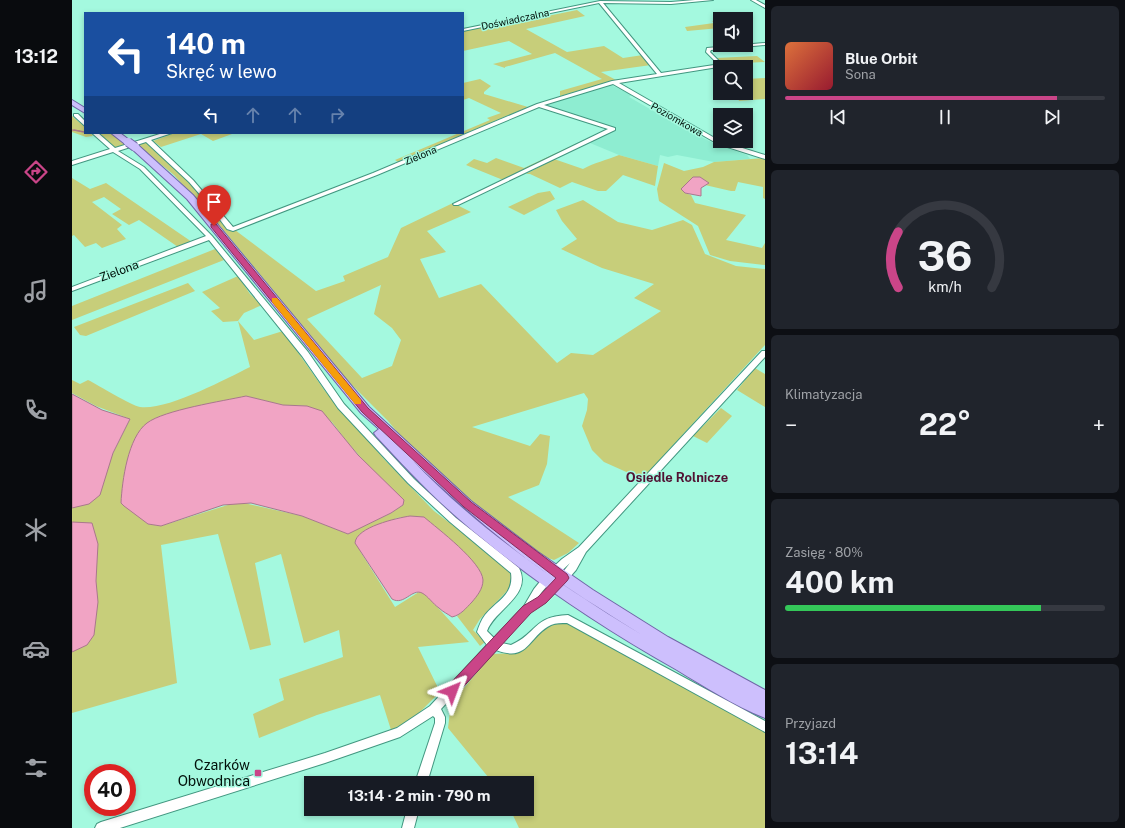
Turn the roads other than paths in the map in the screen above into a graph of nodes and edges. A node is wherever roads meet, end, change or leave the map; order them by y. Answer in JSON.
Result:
{"nodes":[{"id":1,"x":711,"y":0,"type":"edge"},
{"id":2,"x":753,"y":0,"type":"edge"},
{"id":3,"x":610,"y":1,"type":"edge"},
{"id":4,"x":600,"y":2,"type":"junction"},
{"id":5,"x":765,"y":7,"type":"edge"},
{"id":6,"x":464,"y":30,"type":"edge"},
{"id":7,"x":765,"y":44,"type":"edge"},
{"id":8,"x":660,"y":75,"type":"junction"},
{"id":9,"x":614,"y":82,"type":"junction"},
{"id":10,"x":72,"y":102,"type":"edge"},
{"id":11,"x":539,"y":104,"type":"junction"},
{"id":12,"x":84,"y":110,"type":"edge"},
{"id":13,"x":76,"y":115,"type":"dead end"},
{"id":14,"x":84,"y":123,"type":"edge"},
{"id":15,"x":96,"y":134,"type":"edge"},
{"id":16,"x":116,"y":134,"type":"edge"},
{"id":17,"x":166,"y":134,"type":"edge"},
{"id":18,"x":147,"y":140,"type":"junction"},
{"id":19,"x":114,"y":150,"type":"junction"},
{"id":20,"x":765,"y":157,"type":"edge"},
{"id":21,"x":72,"y":163,"type":"edge"},
{"id":22,"x":456,"y":204,"type":"dead end"},
{"id":23,"x":210,"y":237,"type":"junction"},
{"id":24,"x":72,"y":288,"type":"edge"},
{"id":25,"x":765,"y":352,"type":"edge"},
{"id":26,"x":555,"y":578,"type":"junction"},
{"id":27,"x":495,"y":644,"type":"junction"},
{"id":28,"x":765,"y":698,"type":"edge"},
{"id":29,"x":434,"y":709,"type":"junction"},
{"id":30,"x":765,"y":711,"type":"edge"},
{"id":31,"x":765,"y":727,"type":"edge"},
{"id":32,"x":423,"y":776,"type":"edge"},
{"id":33,"x":411,"y":816,"type":"edge"},
{"id":34,"x":100,"y":828,"type":"edge"},
{"id":35,"x":408,"y":828,"type":"edge"}],
"edges":[{"from":1,"to":3,"type":"street","name":"Doświadczalna"},
{"from":2,"to":5,"type":"street"},
{"from":3,"to":4,"type":"street","name":"Doświadczalna"},
{"from":4,"to":6,"type":"street","name":"Doświadczalna"},
{"from":4,"to":8,"type":"street"},
{"from":7,"to":8,"type":"street","name":"Zielona"},
{"from":8,"to":9,"type":"street","name":"Zielona"},
{"from":9,"to":11,"type":"street","name":"Zielona"},
{"from":9,"to":20,"type":"street","name":"Poziomkowa"},
{"from":10,"to":12,"type":"main road"},
{"from":11,"to":18,"type":"street","name":"Zielona"},
{"from":11,"to":22,"type":"street"},
{"from":13,"to":14,"type":"street"},
{"from":15,"to":19,"type":"street"},
{"from":16,"to":26,"type":"main road"},
{"from":17,"to":18,"type":"street"},
{"from":18,"to":19,"type":"street"},
{"from":19,"to":21,"type":"street"},
{"from":19,"to":23,"type":"street"},
{"from":23,"to":24,"type":"street","name":"Zielona"},
{"from":23,"to":27,"type":"street"},
{"from":25,"to":26,"type":"street"},
{"from":26,"to":27,"type":"street"},
{"from":26,"to":28,"type":"main road"},
{"from":26,"to":30,"type":"main road"},
{"from":27,"to":29,"type":"street"},
{"from":27,"to":31,"type":"street"},
{"from":29,"to":32,"type":"street"},
{"from":29,"to":34,"type":"street"},
{"from":33,"to":35,"type":"street"}]}
